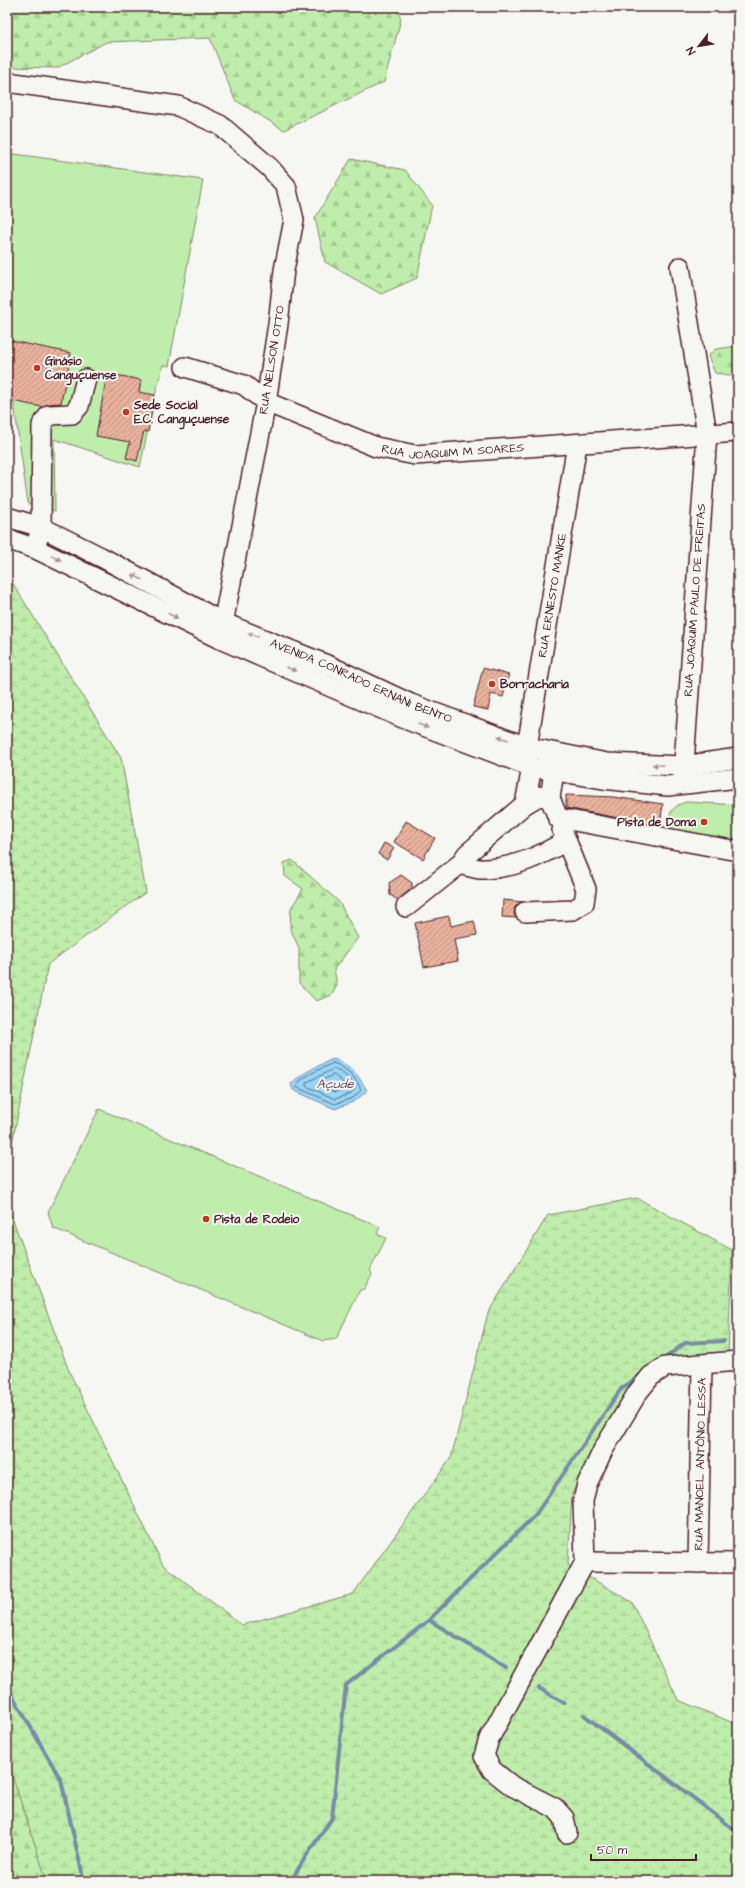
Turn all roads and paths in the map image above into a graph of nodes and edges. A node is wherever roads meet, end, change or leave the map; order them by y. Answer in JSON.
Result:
{"nodes":[{"id":1,"x":7,"y":82,"type":"edge"},
{"id":2,"x":680,"y":267,"type":"dead end"},
{"id":3,"x":185,"y":367,"type":"dead end"},
{"id":4,"x":86,"y":379,"type":"dead end"},
{"id":5,"x":266,"y":402,"type":"junction"},
{"id":6,"x":738,"y":432,"type":"edge"},
{"id":7,"x":707,"y":434,"type":"junction"},
{"id":8,"x":577,"y":444,"type":"junction"},
{"id":9,"x":7,"y":517,"type":"edge"},
{"id":10,"x":40,"y":527,"type":"junction"},
{"id":11,"x":7,"y":539,"type":"edge"},
{"id":12,"x":36,"y":549,"type":"junction"},
{"id":13,"x":222,"y":631,"type":"junction"},
{"id":14,"x":738,"y":758,"type":"edge"},
{"id":15,"x":528,"y":759,"type":"junction"},
{"id":16,"x":556,"y":761,"type":"junction"},
{"id":17,"x":683,"y":766,"type":"junction"},
{"id":18,"x":738,"y":778,"type":"edge"},
{"id":19,"x":682,"y":785,"type":"junction"},
{"id":20,"x":550,"y":798,"type":"junction"},
{"id":21,"x":525,"y":804,"type":"junction"},
{"id":22,"x":558,"y":818,"type":"junction"},
{"id":23,"x":566,"y":841,"type":"junction"},
{"id":24,"x":738,"y":849,"type":"edge"},
{"id":25,"x":460,"y":864,"type":"junction"},
{"id":26,"x":406,"y":907,"type":"dead end"},
{"id":27,"x":525,"y":912,"type":"dead end"},
{"id":28,"x":738,"y":1362,"type":"edge"},
{"id":29,"x":702,"y":1365,"type":"junction"},
{"id":30,"x":585,"y":1562,"type":"junction"},
{"id":31,"x":698,"y":1563,"type":"junction"},
{"id":32,"x":738,"y":1563,"type":"edge"},
{"id":33,"x":567,"y":1833,"type":"dead end"}],
"edges":[{"from":1,"to":5,"type":"street","name":"RUA NELSON OTTO"},
{"from":2,"to":7,"type":"street","name":"RUA JOAQUIM PAULO DE FREITAS"},
{"from":3,"to":5,"type":"street","name":"RUA JOAQUIM M SOARES"},
{"from":4,"to":10,"type":"street"},
{"from":5,"to":8,"type":"street","name":"RUA JOAQUIM M SOARES"},
{"from":5,"to":13,"type":"street","name":"RUA NELSON OTTO"},
{"from":6,"to":7,"type":"street","name":"RUA JOAQUIM M SOARES"},
{"from":7,"to":8,"type":"street","name":"RUA JOAQUIM M SOARES"},
{"from":7,"to":17,"type":"street","name":"RUA JOAQUIM PAULO DE FREITAS"},
{"from":8,"to":15,"type":"street","name":"RUA ERNESTO MANKE"},
{"from":9,"to":10,"type":"street","name":"AVENIDA CONRADO ERNANI BENTO"},
{"from":10,"to":12,"type":"street"},
{"from":13,"to":10,"type":"street","name":"AVENIDA CONRADO ERNANI BENTO","one_way":true},
{"from":11,"to":12,"type":"street","name":"AVENIDA CONRADO ERNANI BENTO"},
{"from":12,"to":13,"type":"street","name":"AVENIDA CONRADO ERNANI BENTO","one_way":true},
{"from":13,"to":15,"type":"street","name":"AVENIDA CONRADO ERNANI BENTO"},
{"from":14,"to":17,"type":"street","name":"AVENIDA CONRADO ERNANI BENTO"},
{"from":15,"to":16,"type":"street","name":"AVENIDA CONRADO ERNANI BENTO"},
{"from":15,"to":21,"type":"street","name":"RUA ERNESTO MANKE"},
{"from":17,"to":16,"type":"street","name":"AVENIDA CONRADO ERNANI BENTO","one_way":true},
{"from":16,"to":19,"type":"street","name":"AVENIDA CONRADO ERNANI BENTO"},
{"from":16,"to":20,"type":"street"},
{"from":17,"to":19,"type":"street","name":"RUA JOAQUIM PAULO DE FREITAS"},
{"from":18,"to":19,"type":"street","name":"AVENIDA CONRADO ERNANI BENTO"},
{"from":20,"to":21,"type":"street"},
{"from":20,"to":22,"type":"street"},
{"from":21,"to":25,"type":"street"},
{"from":22,"to":23,"type":"street"},
{"from":22,"to":24,"type":"street"},
{"from":23,"to":25,"type":"street"},
{"from":23,"to":27,"type":"street"},
{"from":25,"to":26,"type":"street"},
{"from":28,"to":29,"type":"street"},
{"from":29,"to":30,"type":"street"},
{"from":29,"to":31,"type":"street","name":"RUA MANOEL ANTÔNIO LESSA"},
{"from":30,"to":31,"type":"street"},
{"from":30,"to":33,"type":"street"},
{"from":31,"to":32,"type":"street"}]}
